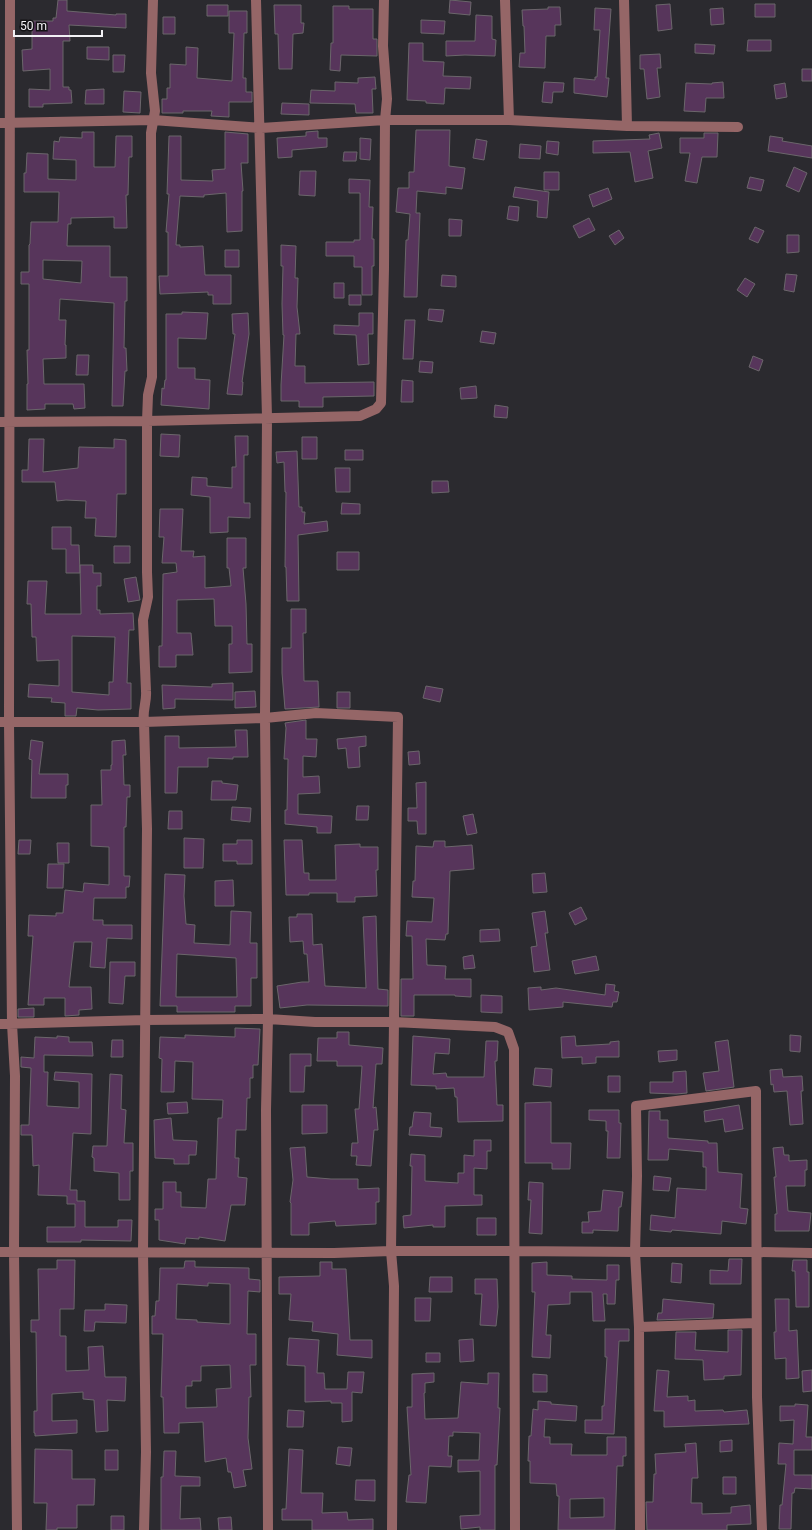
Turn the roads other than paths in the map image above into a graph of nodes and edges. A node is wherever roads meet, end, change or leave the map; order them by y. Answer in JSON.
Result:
{"nodes":[{"id":1,"x":10,"y":0,"type":"edge"},
{"id":2,"x":153,"y":0,"type":"edge"},
{"id":3,"x":256,"y":0,"type":"edge"},
{"id":4,"x":384,"y":0,"type":"edge"},
{"id":5,"x":505,"y":0,"type":"edge"},
{"id":6,"x":624,"y":0,"type":"edge"},
{"id":7,"x":153,"y":120,"type":"junction"},
{"id":8,"x":385,"y":120,"type":"junction"},
{"id":9,"x":509,"y":120,"type":"junction"},
{"id":10,"x":4,"y":122,"type":"edge"},
{"id":11,"x":627,"y":126,"type":"junction"},
{"id":12,"x":261,"y":128,"type":"junction"},
{"id":13,"x":738,"y":128,"type":"dead end"},
{"id":14,"x":267,"y":417,"type":"junction"},
{"id":15,"x":148,"y":421,"type":"junction"},
{"id":16,"x":5,"y":422,"type":"edge"},
{"id":17,"x":265,"y":718,"type":"junction"},
{"id":18,"x":4,"y":722,"type":"edge"},
{"id":19,"x":144,"y":722,"type":"junction"},
{"id":20,"x":268,"y":1019,"type":"junction"},
{"id":21,"x":145,"y":1020,"type":"junction"},
{"id":22,"x":394,"y":1022,"type":"junction"},
{"id":23,"x":0,"y":1024,"type":"edge"},
{"id":24,"x":12,"y":1024,"type":"junction"},
{"id":25,"x":14,"y":1251,"type":"junction"},
{"id":26,"x":391,"y":1251,"type":"junction"},
{"id":27,"x":514,"y":1251,"type":"junction"},
{"id":28,"x":0,"y":1252,"type":"edge"},
{"id":29,"x":143,"y":1252,"type":"junction"},
{"id":30,"x":635,"y":1252,"type":"junction"},
{"id":31,"x":756,"y":1252,"type":"junction"},
{"id":32,"x":266,"y":1253,"type":"junction"},
{"id":33,"x":812,"y":1253,"type":"edge"},
{"id":34,"x":756,"y":1324,"type":"junction"},
{"id":35,"x":639,"y":1327,"type":"junction"},
{"id":36,"x":17,"y":1530,"type":"edge"},
{"id":37,"x":144,"y":1530,"type":"edge"},
{"id":38,"x":268,"y":1530,"type":"edge"},
{"id":39,"x":392,"y":1530,"type":"edge"},
{"id":40,"x":515,"y":1530,"type":"edge"},
{"id":41,"x":640,"y":1530,"type":"edge"},
{"id":42,"x":762,"y":1530,"type":"edge"}],
"edges":[{"from":1,"to":10,"type":"street"},
{"from":2,"to":7,"type":"street"},
{"from":3,"to":12,"type":"street"},
{"from":4,"to":8,"type":"street"},
{"from":5,"to":9,"type":"street"},
{"from":6,"to":11,"type":"street"},
{"from":7,"to":10,"type":"street"},
{"from":7,"to":12,"type":"street"},
{"from":7,"to":15,"type":"street"},
{"from":8,"to":9,"type":"street"},
{"from":8,"to":12,"type":"street"},
{"from":8,"to":14,"type":"street"},
{"from":9,"to":11,"type":"street"},
{"from":10,"to":16,"type":"street"},
{"from":11,"to":13,"type":"street"},
{"from":12,"to":14,"type":"street"},
{"from":14,"to":15,"type":"street"},
{"from":14,"to":17,"type":"street"},
{"from":15,"to":16,"type":"street"},
{"from":15,"to":19,"type":"street"},
{"from":16,"to":18,"type":"street"},
{"from":17,"to":19,"type":"street"},
{"from":17,"to":20,"type":"street"},
{"from":17,"to":22,"type":"street"},
{"from":18,"to":19,"type":"street"},
{"from":18,"to":24,"type":"street"},
{"from":19,"to":21,"type":"street"},
{"from":20,"to":21,"type":"street"},
{"from":20,"to":22,"type":"street"},
{"from":20,"to":32,"type":"street"},
{"from":21,"to":24,"type":"street"},
{"from":21,"to":29,"type":"street"},
{"from":22,"to":26,"type":"street"},
{"from":22,"to":27,"type":"street"},
{"from":23,"to":24,"type":"street"},
{"from":24,"to":25,"type":"street"},
{"from":25,"to":28,"type":"street"},
{"from":25,"to":29,"type":"street"},
{"from":25,"to":36,"type":"street"},
{"from":26,"to":27,"type":"street"},
{"from":26,"to":32,"type":"street"},
{"from":26,"to":39,"type":"street"},
{"from":27,"to":30,"type":"street"},
{"from":27,"to":40,"type":"street"},
{"from":29,"to":32,"type":"street"},
{"from":29,"to":37,"type":"street"},
{"from":30,"to":31,"type":"street"},
{"from":30,"to":31,"type":"street"},
{"from":30,"to":35,"type":"street"},
{"from":31,"to":33,"type":"street"},
{"from":31,"to":34,"type":"street"},
{"from":32,"to":38,"type":"street"},
{"from":34,"to":35,"type":"street"},
{"from":34,"to":42,"type":"street"},
{"from":35,"to":41,"type":"street"}]}
